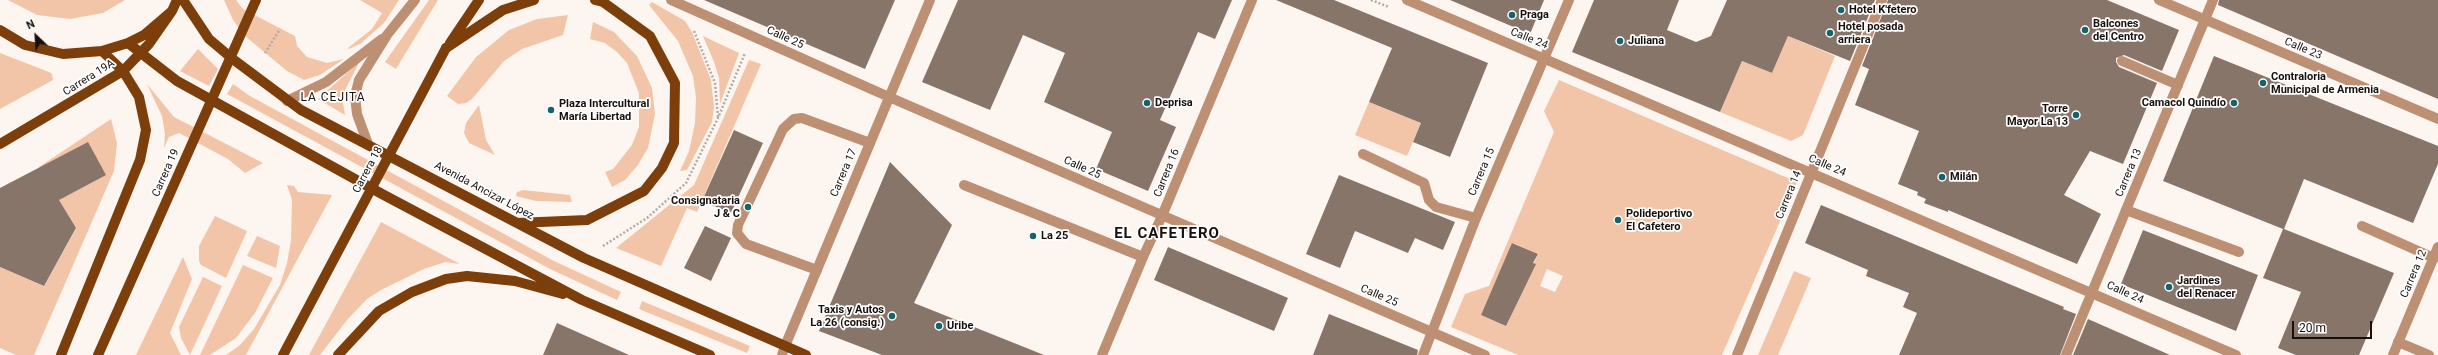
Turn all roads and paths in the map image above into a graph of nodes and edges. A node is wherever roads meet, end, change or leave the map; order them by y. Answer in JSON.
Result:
{"nodes":[{"id":1,"x":177,"y":0,"type":"edge"},
{"id":2,"x":184,"y":0,"type":"edge"},
{"id":3,"x":256,"y":0,"type":"edge"},
{"id":4,"x":415,"y":0,"type":"edge"},
{"id":5,"x":479,"y":0,"type":"edge"},
{"id":6,"x":534,"y":0,"type":"edge"},
{"id":7,"x":595,"y":0,"type":"edge"},
{"id":8,"x":671,"y":0,"type":"edge"},
{"id":9,"x":930,"y":0,"type":"edge"},
{"id":10,"x":1252,"y":0,"type":"edge"},
{"id":11,"x":1407,"y":0,"type":"edge"},
{"id":12,"x":1569,"y":0,"type":"edge"},
{"id":13,"x":1882,"y":0,"type":"edge"},
{"id":14,"x":2159,"y":0,"type":"edge"},
{"id":15,"x":2213,"y":0,"type":"edge"},
{"id":16,"x":683,"y":6,"type":"junction"},
{"id":17,"x":172,"y":11,"type":"junction"},
{"id":18,"x":2205,"y":20,"type":"junction"},
{"id":19,"x":280,"y":29,"type":"dead end"},
{"id":20,"x":0,"y":30,"type":"edge"},
{"id":21,"x":387,"y":35,"type":"junction"},
{"id":22,"x":128,"y":43,"type":"junction"},
{"id":23,"x":446,"y":48,"type":"junction"},
{"id":24,"x":102,"y":51,"type":"junction"},
{"id":25,"x":140,"y":53,"type":"junction"},
{"id":26,"x":265,"y":53,"type":"dead end"},
{"id":27,"x":1544,"y":58,"type":"junction"},
{"id":28,"x":2122,"y":61,"type":"dead end"},
{"id":29,"x":123,"y":71,"type":"junction"},
{"id":30,"x":2178,"y":85,"type":"junction"},
{"id":31,"x":889,"y":97,"type":"junction"},
{"id":32,"x":287,"y":101,"type":"junction"},
{"id":33,"x":718,"y":118,"type":"dead end"},
{"id":34,"x":2438,"y":119,"type":"edge"},
{"id":35,"x":870,"y":143,"type":"junction"},
{"id":36,"x":0,"y":144,"type":"edge"},
{"id":37,"x":368,"y":144,"type":"junction"},
{"id":38,"x":1363,"y":154,"type":"dead end"},
{"id":39,"x":1811,"y":172,"type":"junction"},
{"id":40,"x":964,"y":185,"type":"dead end"},
{"id":41,"x":2126,"y":210,"type":"junction"},
{"id":42,"x":1162,"y":216,"type":"junction"},
{"id":43,"x":1476,"y":218,"type":"junction"},
{"id":44,"x":516,"y":223,"type":"junction"},
{"id":45,"x":2362,"y":226,"type":"dead end"},
{"id":46,"x":2239,"y":252,"type":"dead end"},
{"id":47,"x":2437,"y":252,"type":"edge"},
{"id":48,"x":1143,"y":257,"type":"junction"},
{"id":49,"x":817,"y":270,"type":"junction"},
{"id":50,"x":2092,"y":292,"type":"junction"},
{"id":51,"x":582,"y":300,"type":"junction"},
{"id":52,"x":1432,"y":332,"type":"junction"},
{"id":53,"x":2398,"y":342,"type":"junction"},
{"id":54,"x":783,"y":351,"type":"edge"},
{"id":55,"x":61,"y":355,"type":"edge"},
{"id":56,"x":98,"y":355,"type":"edge"},
{"id":57,"x":283,"y":355,"type":"edge"},
{"id":58,"x":338,"y":355,"type":"edge"},
{"id":59,"x":710,"y":355,"type":"edge"},
{"id":60,"x":806,"y":355,"type":"edge"},
{"id":61,"x":1102,"y":355,"type":"edge"},
{"id":62,"x":1423,"y":355,"type":"edge"},
{"id":63,"x":1484,"y":355,"type":"edge"},
{"id":64,"x":1737,"y":355,"type":"edge"},
{"id":65,"x":2066,"y":355,"type":"edge"},
{"id":66,"x":2236,"y":355,"type":"edge"},
{"id":67,"x":2393,"y":355,"type":"edge"},
{"id":68,"x":2429,"y":355,"type":"edge"}],
"edges":[{"from":1,"to":17,"type":"main road"},
{"from":2,"to":32,"type":"main road","name":"Avenida Ancizar López"},
{"from":3,"to":56,"type":"main road","name":"Carrera 19","bridge":true},
{"from":4,"to":21,"type":"street","name":"Carrera 18"},
{"from":5,"to":23,"type":"main road","name":"Carrera 18"},
{"from":6,"to":23,"type":"main road"},
{"from":7,"to":44,"type":"main road"},
{"from":8,"to":16,"type":"street","name":"Calle 25"},
{"from":9,"to":31,"type":"street","name":"Carrera 17"},
{"from":10,"to":42,"type":"street","name":"Carrera 16"},
{"from":11,"to":27,"type":"street","name":"Calle 24"},
{"from":12,"to":27,"type":"street","name":"Carrera 15"},
{"from":13,"to":39,"type":"street","name":"Carrera 14"},
{"from":14,"to":18,"type":"street","name":"Calle 23"},
{"from":15,"to":18,"type":"street","name":"Carrera 13"},
{"from":16,"to":31,"type":"street","name":"Calle 25"},
{"from":16,"to":33,"type":"path"},
{"from":17,"to":22,"type":"main road"},
{"from":17,"to":25,"type":"main road","name":"Carrera 19A"},
{"from":18,"to":30,"type":"street","name":"Carrera 13"},
{"from":18,"to":34,"type":"street","name":"Calle 23"},
{"from":19,"to":26,"type":"path"},
{"from":20,"to":24,"type":"main road"},
{"from":21,"to":32,"type":"street","name":"Carrera 18"},
{"from":21,"to":37,"type":"street","name":"Carrera 18"},
{"from":22,"to":24,"type":"main road"},
{"from":22,"to":25,"type":"main road"},
{"from":23,"to":57,"type":"main road","name":"Carrera 18","bridge":true},
{"from":24,"to":29,"type":"main road"},
{"from":25,"to":29,"type":"main road","name":"Carrera 19A"},
{"from":25,"to":51,"type":"main road"},
{"from":27,"to":39,"type":"street","name":"Calle 24"},
{"from":27,"to":43,"type":"street","name":"Carrera 15"},
{"from":28,"to":30,"type":"street"},
{"from":29,"to":36,"type":"main road","name":"Carrera 19A"},
{"from":29,"to":55,"type":"main road"},
{"from":30,"to":41,"type":"street","name":"Carrera 13"},
{"from":31,"to":35,"type":"street","name":"Carrera 17"},
{"from":31,"to":42,"type":"street","name":"Calle 25"},
{"from":32,"to":37,"type":"main road","name":"Avenida Ancizar López"},
{"from":35,"to":49,"type":"street","name":"Carrera 17"},
{"from":35,"to":49,"type":"street"},
{"from":37,"to":44,"type":"main road","name":"Avenida Ancizar López"},
{"from":38,"to":43,"type":"street"},
{"from":39,"to":50,"type":"street","name":"Calle 24"},
{"from":39,"to":64,"type":"street","name":"Carrera 14"},
{"from":40,"to":48,"type":"street"},
{"from":41,"to":46,"type":"street"},
{"from":41,"to":50,"type":"street","name":"Carrera 13"},
{"from":42,"to":48,"type":"street","name":"Carrera 16"},
{"from":42,"to":52,"type":"street","name":"Calle 25"},
{"from":43,"to":52,"type":"street","name":"Carrera 15"},
{"from":44,"to":54,"type":"main road","name":"Avenida Ancizar López"},
{"from":45,"to":47,"type":"street"},
{"from":47,"to":53,"type":"street","name":"Carrera 12"},
{"from":48,"to":61,"type":"street","name":"Carrera 16"},
{"from":49,"to":54,"type":"street","name":"Carrera 17"},
{"from":50,"to":65,"type":"street","name":"Carrera 13"},
{"from":50,"to":66,"type":"street","name":"Calle 24"},
{"from":51,"to":58,"type":"main road"},
{"from":51,"to":59,"type":"main road"},
{"from":52,"to":62,"type":"street","name":"Carrera 15"},
{"from":52,"to":63,"type":"street","name":"Calle 25"},
{"from":53,"to":67,"type":"street","name":"Carrera 12"},
{"from":53,"to":68,"type":"street"},
{"from":54,"to":60,"type":"main road","name":"Avenida Ancizar López"}]}
